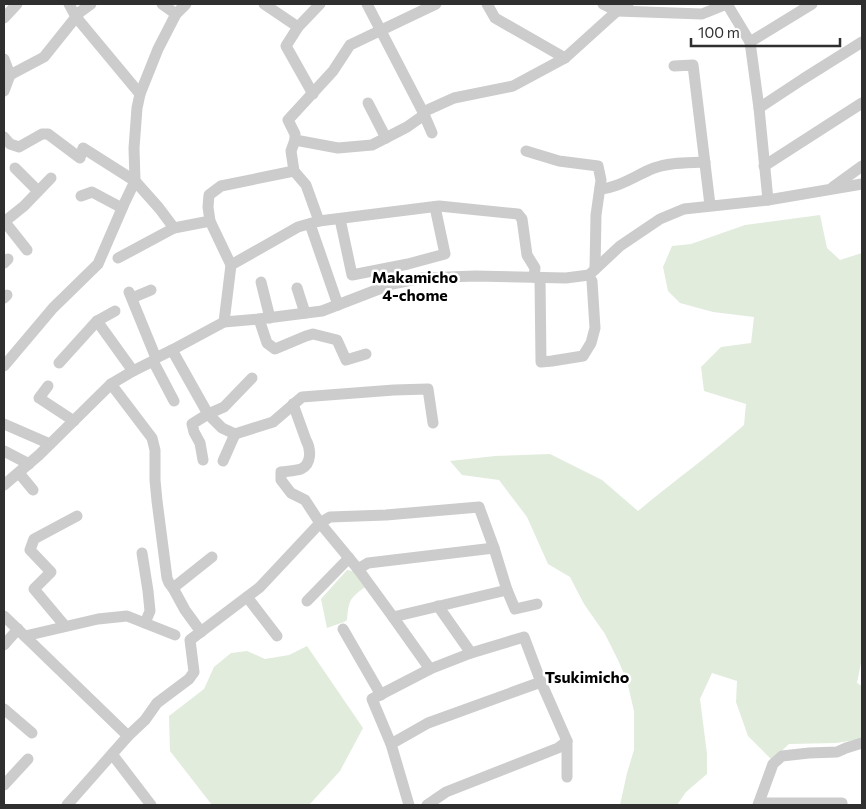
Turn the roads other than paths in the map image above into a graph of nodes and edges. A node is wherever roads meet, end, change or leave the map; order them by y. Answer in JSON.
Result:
{"nodes":[{"id":1,"x":17,"y":4,"type":"edge"},
{"id":2,"x":69,"y":4,"type":"edge"},
{"id":3,"x":91,"y":4,"type":"edge"},
{"id":4,"x":162,"y":4,"type":"edge"},
{"id":5,"x":264,"y":4,"type":"edge"},
{"id":6,"x":320,"y":4,"type":"edge"},
{"id":7,"x":367,"y":4,"type":"edge"},
{"id":8,"x":436,"y":4,"type":"edge"},
{"id":9,"x":487,"y":4,"type":"edge"},
{"id":10,"x":602,"y":4,"type":"edge"},
{"id":11,"x":628,"y":4,"type":"edge"},
{"id":12,"x":727,"y":4,"type":"edge"},
{"id":13,"x":812,"y":4,"type":"edge"},
{"id":14,"x":182,"y":7,"type":"edge"},
{"id":15,"x":617,"y":11,"type":"junction"},
{"id":16,"x":76,"y":17,"type":"junction"},
{"id":17,"x":4,"y":18,"type":"edge"},
{"id":18,"x":298,"y":27,"type":"junction"},
{"id":19,"x":380,"y":31,"type":"junction"},
{"id":20,"x":750,"y":42,"type":"junction"},
{"id":21,"x":862,"y":42,"type":"edge"},
{"id":22,"x":565,"y":58,"type":"junction"},
{"id":23,"x":4,"y":59,"type":"edge"},
{"id":24,"x":674,"y":66,"type":"dead end"},
{"id":25,"x":10,"y":75,"type":"junction"},
{"id":26,"x":4,"y":91,"type":"edge"},
{"id":27,"x":140,"y":94,"type":"junction"},
{"id":28,"x":313,"y":94,"type":"junction"},
{"id":29,"x":368,"y":103,"type":"dead end"},
{"id":30,"x":862,"y":103,"type":"edge"},
{"id":31,"x":759,"y":108,"type":"junction"},
{"id":32,"x":424,"y":113,"type":"junction"},
{"id":33,"x":432,"y":133,"type":"dead end"},
{"id":34,"x":4,"y":137,"type":"edge"},
{"id":35,"x":386,"y":138,"type":"junction"},
{"id":36,"x":295,"y":140,"type":"junction"},
{"id":37,"x":526,"y":151,"type":"dead end"},
{"id":38,"x":705,"y":162,"type":"junction"},
{"id":39,"x":764,"y":166,"type":"junction"},
{"id":40,"x":862,"y":166,"type":"edge"},
{"id":41,"x":14,"y":168,"type":"dead end"},
{"id":42,"x":294,"y":171,"type":"junction"},
{"id":43,"x":51,"y":178,"type":"dead end"},
{"id":44,"x":135,"y":181,"type":"junction"},
{"id":45,"x":862,"y":184,"type":"edge"},
{"id":46,"x":600,"y":189,"type":"junction"},
{"id":47,"x":830,"y":190,"type":"junction"},
{"id":48,"x":38,"y":191,"type":"junction"},
{"id":49,"x":81,"y":196,"type":"dead end"},
{"id":50,"x":768,"y":200,"type":"junction"},
{"id":51,"x":710,"y":205,"type":"junction"},
{"id":52,"x":435,"y":207,"type":"junction"},
{"id":53,"x":122,"y":208,"type":"junction"},
{"id":54,"x":340,"y":219,"type":"junction"},
{"id":55,"x":210,"y":221,"type":"junction"},
{"id":56,"x":4,"y":222,"type":"edge"},
{"id":57,"x":315,"y":222,"type":"junction"},
{"id":58,"x":174,"y":228,"type":"junction"},
{"id":59,"x":27,"y":250,"type":"dead end"},
{"id":60,"x":118,"y":258,"type":"dead end"},
{"id":61,"x":231,"y":264,"type":"junction"},
{"id":62,"x":595,"y":269,"type":"junction"},
{"id":63,"x":537,"y":278,"type":"junction"},
{"id":64,"x":592,"y":281,"type":"dead end"},
{"id":65,"x":261,"y":282,"type":"dead end"},
{"id":66,"x":354,"y":286,"type":"junction"},
{"id":67,"x":297,"y":288,"type":"dead end"},
{"id":68,"x":151,"y":290,"type":"dead end"},
{"id":69,"x":338,"y":305,"type":"junction"},
{"id":70,"x":115,"y":311,"type":"dead end"},
{"id":71,"x":305,"y":313,"type":"junction"},
{"id":72,"x":265,"y":318,"type":"junction"},
{"id":73,"x":97,"y":321,"type":"junction"},
{"id":74,"x":224,"y":322,"type":"junction"},
{"id":75,"x":172,"y":350,"type":"junction"},
{"id":76,"x":366,"y":354,"type":"dead end"},
{"id":77,"x":154,"y":360,"type":"junction"},
{"id":78,"x":59,"y":363,"type":"dead end"},
{"id":79,"x":4,"y":366,"type":"edge"},
{"id":80,"x":133,"y":371,"type":"junction"},
{"id":81,"x":252,"y":378,"type":"dead end"},
{"id":82,"x":111,"y":384,"type":"junction"},
{"id":83,"x":48,"y":386,"type":"dead end"},
{"id":84,"x":174,"y":401,"type":"dead end"},
{"id":85,"x":293,"y":404,"type":"junction"},
{"id":86,"x":208,"y":414,"type":"junction"},
{"id":87,"x":74,"y":421,"type":"junction"},
{"id":88,"x":433,"y":423,"type":"dead end"},
{"id":89,"x":4,"y":424,"type":"edge"},
{"id":90,"x":235,"y":434,"type":"junction"},
{"id":91,"x":50,"y":444,"type":"junction"},
{"id":92,"x":4,"y":451,"type":"edge"},
{"id":93,"x":203,"y":460,"type":"dead end"},
{"id":94,"x":223,"y":461,"type":"dead end"},
{"id":95,"x":29,"y":464,"type":"junction"},
{"id":96,"x":19,"y":473,"type":"junction"},
{"id":97,"x":4,"y":485,"type":"edge"},
{"id":98,"x":33,"y":490,"type":"dead end"},
{"id":99,"x":76,"y":516,"type":"dead end"},
{"id":100,"x":320,"y":523,"type":"junction"},
{"id":101,"x":494,"y":548,"type":"junction"},
{"id":102,"x":142,"y":553,"type":"dead end"},
{"id":103,"x":212,"y":557,"type":"dead end"},
{"id":104,"x":349,"y":558,"type":"junction"},
{"id":105,"x":358,"y":569,"type":"junction"},
{"id":106,"x":173,"y":588,"type":"junction"},
{"id":107,"x":507,"y":590,"type":"junction"},
{"id":108,"x":247,"y":597,"type":"junction"},
{"id":109,"x":306,"y":601,"type":"dead end"},
{"id":110,"x":537,"y":604,"type":"dead end"},
{"id":111,"x":438,"y":606,"type":"junction"},
{"id":112,"x":4,"y":616,"type":"edge"},
{"id":113,"x":393,"y":617,"type":"junction"},
{"id":114,"x":145,"y":623,"type":"junction"},
{"id":115,"x":65,"y":626,"type":"junction"},
{"id":116,"x":343,"y":629,"type":"dead end"},
{"id":117,"x":21,"y":632,"type":"junction"},
{"id":118,"x":201,"y":632,"type":"junction"},
{"id":119,"x":175,"y":635,"type":"dead end"},
{"id":120,"x":277,"y":636,"type":"dead end"},
{"id":121,"x":4,"y":645,"type":"edge"},
{"id":122,"x":471,"y":653,"type":"junction"},
{"id":123,"x":430,"y":669,"type":"junction"},
{"id":124,"x":541,"y":682,"type":"junction"},
{"id":125,"x":381,"y":695,"type":"junction"},
{"id":126,"x":4,"y":709,"type":"edge"},
{"id":127,"x":32,"y":733,"type":"dead end"},
{"id":128,"x":128,"y":736,"type":"junction"},
{"id":129,"x":567,"y":741,"type":"junction"},
{"id":130,"x":862,"y":743,"type":"edge"},
{"id":131,"x":392,"y":744,"type":"junction"},
{"id":132,"x":112,"y":754,"type":"junction"},
{"id":133,"x":28,"y":759,"type":"dead end"},
{"id":134,"x":567,"y":777,"type":"dead end"},
{"id":135,"x":4,"y":784,"type":"edge"},
{"id":136,"x":758,"y":804,"type":"edge"},
{"id":137,"x":67,"y":805,"type":"edge"},
{"id":138,"x":151,"y":805,"type":"edge"},
{"id":139,"x":409,"y":805,"type":"edge"},
{"id":140,"x":427,"y":805,"type":"edge"},
{"id":141,"x":842,"y":805,"type":"edge"}],
"edges":[{"from":1,"to":17,"type":"street"},
{"from":2,"to":16,"type":"street"},
{"from":3,"to":16,"type":"street"},
{"from":4,"to":14,"type":"street"},
{"from":5,"to":18,"type":"street"},
{"from":6,"to":18,"type":"street"},
{"from":7,"to":19,"type":"street"},
{"from":8,"to":19,"type":"street"},
{"from":9,"to":22,"type":"street"},
{"from":10,"to":15,"type":"street"},
{"from":11,"to":15,"type":"street"},
{"from":12,"to":15,"type":"street"},
{"from":12,"to":20,"type":"street"},
{"from":13,"to":20,"type":"street"},
{"from":14,"to":27,"type":"street"},
{"from":15,"to":22,"type":"street"},
{"from":16,"to":25,"type":"street"},
{"from":16,"to":27,"type":"street"},
{"from":18,"to":28,"type":"street"},
{"from":19,"to":28,"type":"street"},
{"from":19,"to":32,"type":"street"},
{"from":20,"to":31,"type":"street"},
{"from":21,"to":31,"type":"street"},
{"from":22,"to":32,"type":"street"},
{"from":23,"to":25,"type":"street"},
{"from":24,"to":38,"type":"street"},
{"from":25,"to":26,"type":"street"},
{"from":27,"to":44,"type":"street"},
{"from":28,"to":36,"type":"street"},
{"from":29,"to":35,"type":"street"},
{"from":30,"to":39,"type":"street"},
{"from":31,"to":39,"type":"street"},
{"from":32,"to":33,"type":"street"},
{"from":32,"to":35,"type":"street"},
{"from":34,"to":44,"type":"street"},
{"from":35,"to":36,"type":"street"},
{"from":36,"to":42,"type":"street"},
{"from":37,"to":46,"type":"street"},
{"from":38,"to":46,"type":"street"},
{"from":38,"to":51,"type":"street"},
{"from":39,"to":50,"type":"street"},
{"from":40,"to":47,"type":"street"},
{"from":41,"to":48,"type":"street"},
{"from":42,"to":55,"type":"street"},
{"from":42,"to":57,"type":"street"},
{"from":43,"to":48,"type":"street"},
{"from":44,"to":53,"type":"street"},
{"from":44,"to":58,"type":"street"},
{"from":45,"to":47,"type":"street"},
{"from":46,"to":62,"type":"street"},
{"from":47,"to":50,"type":"street"},
{"from":48,"to":56,"type":"street"},
{"from":49,"to":53,"type":"street"},
{"from":50,"to":51,"type":"street"},
{"from":51,"to":62,"type":"street"},
{"from":52,"to":54,"type":"street"},
{"from":52,"to":63,"type":"street"},
{"from":52,"to":66,"type":"street"},
{"from":53,"to":79,"type":"street"},
{"from":54,"to":57,"type":"street"},
{"from":54,"to":66,"type":"street"},
{"from":55,"to":58,"type":"street"},
{"from":55,"to":61,"type":"street"},
{"from":56,"to":59,"type":"street"},
{"from":57,"to":61,"type":"street"},
{"from":57,"to":69,"type":"street"},
{"from":58,"to":60,"type":"street"},
{"from":61,"to":74,"type":"street"},
{"from":62,"to":63,"type":"street"},
{"from":63,"to":64,"type":"street"},
{"from":63,"to":66,"type":"street"},
{"from":65,"to":72,"type":"street"},
{"from":66,"to":69,"type":"street"},
{"from":67,"to":71,"type":"street"},
{"from":68,"to":77,"type":"street"},
{"from":69,"to":71,"type":"street"},
{"from":70,"to":73,"type":"street"},
{"from":71,"to":72,"type":"street"},
{"from":72,"to":74,"type":"street"},
{"from":72,"to":76,"type":"street"},
{"from":73,"to":78,"type":"street"},
{"from":73,"to":80,"type":"street"},
{"from":74,"to":75,"type":"street"},
{"from":75,"to":77,"type":"street"},
{"from":75,"to":86,"type":"street"},
{"from":77,"to":80,"type":"street"},
{"from":77,"to":84,"type":"street"},
{"from":80,"to":82,"type":"street"},
{"from":81,"to":86,"type":"street"},
{"from":82,"to":87,"type":"street"},
{"from":82,"to":106,"type":"street"},
{"from":83,"to":87,"type":"street"},
{"from":85,"to":88,"type":"street"},
{"from":85,"to":90,"type":"street"},
{"from":85,"to":100,"type":"street"},
{"from":86,"to":90,"type":"street"},
{"from":86,"to":93,"type":"street"},
{"from":87,"to":91,"type":"street"},
{"from":89,"to":91,"type":"street"},
{"from":90,"to":94,"type":"street"},
{"from":91,"to":95,"type":"street"},
{"from":92,"to":95,"type":"street"},
{"from":95,"to":96,"type":"street"},
{"from":96,"to":97,"type":"street"},
{"from":96,"to":98,"type":"street"},
{"from":99,"to":115,"type":"street"},
{"from":100,"to":101,"type":"street"},
{"from":100,"to":104,"type":"street"},
{"from":100,"to":108,"type":"street"},
{"from":101,"to":105,"type":"street"},
{"from":101,"to":107,"type":"street"},
{"from":102,"to":114,"type":"street"},
{"from":103,"to":106,"type":"street"},
{"from":104,"to":105,"type":"street"},
{"from":104,"to":109,"type":"street"},
{"from":105,"to":113,"type":"street"},
{"from":106,"to":118,"type":"street"},
{"from":107,"to":110,"type":"street"},
{"from":107,"to":111,"type":"street"},
{"from":108,"to":118,"type":"street"},
{"from":108,"to":120,"type":"street"},
{"from":111,"to":113,"type":"street"},
{"from":111,"to":122,"type":"street"},
{"from":112,"to":117,"type":"street"},
{"from":113,"to":123,"type":"street"},
{"from":114,"to":115,"type":"street"},
{"from":114,"to":119,"type":"street"},
{"from":115,"to":117,"type":"street"},
{"from":116,"to":125,"type":"street"},
{"from":117,"to":121,"type":"street"},
{"from":117,"to":128,"type":"street"},
{"from":118,"to":128,"type":"street"},
{"from":122,"to":123,"type":"street"},
{"from":122,"to":124,"type":"street"},
{"from":123,"to":125,"type":"street"},
{"from":124,"to":129,"type":"street"},
{"from":124,"to":131,"type":"street"},
{"from":125,"to":131,"type":"street"},
{"from":126,"to":127,"type":"street"},
{"from":128,"to":132,"type":"street"},
{"from":129,"to":134,"type":"street"},
{"from":129,"to":140,"type":"street"},
{"from":130,"to":136,"type":"street"},
{"from":131,"to":139,"type":"street"},
{"from":132,"to":137,"type":"street"},
{"from":132,"to":138,"type":"street"},
{"from":133,"to":135,"type":"street"},
{"from":136,"to":141,"type":"street"}]}
